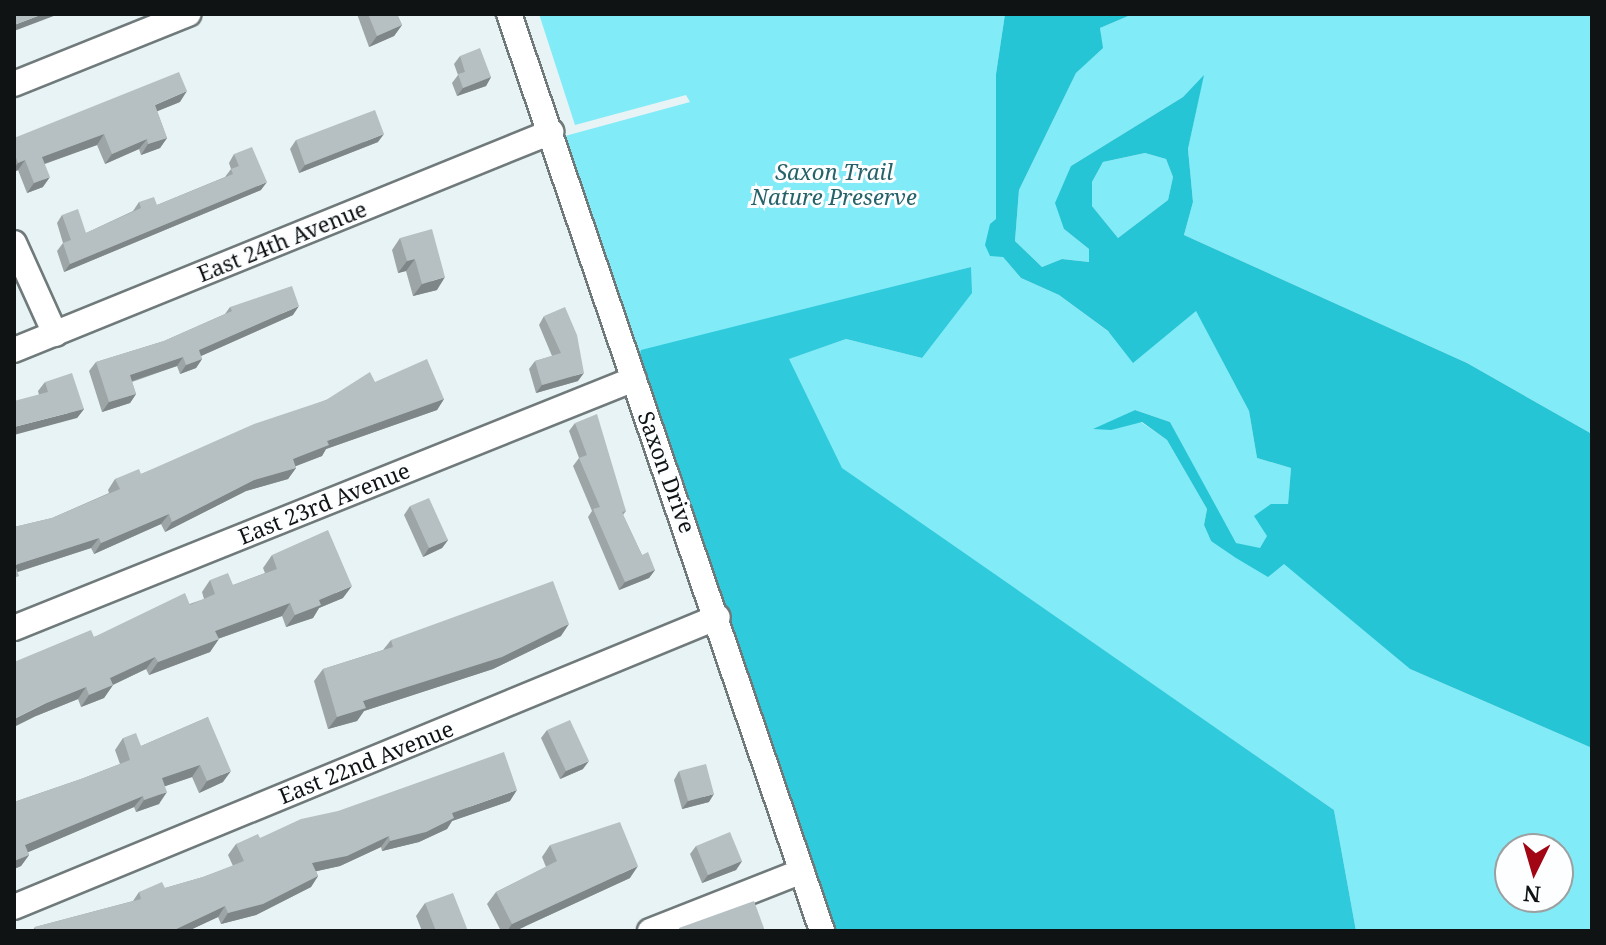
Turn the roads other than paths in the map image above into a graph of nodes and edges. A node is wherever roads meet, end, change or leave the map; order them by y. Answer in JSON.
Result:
{"nodes":[{"id":1,"x":188,"y":14,"type":"edge"},
{"id":2,"x":509,"y":14,"type":"edge"},
{"id":3,"x":14,"y":84,"type":"edge"},
{"id":4,"x":551,"y":132,"type":"junction"},
{"id":5,"x":14,"y":243,"type":"edge"},
{"id":6,"x":55,"y":334,"type":"junction"},
{"id":7,"x":14,"y":350,"type":"edge"},
{"id":8,"x":634,"y":379,"type":"junction"},
{"id":9,"x":718,"y":617,"type":"junction"},
{"id":10,"x":14,"y":628,"type":"edge"},
{"id":11,"x":802,"y":871,"type":"junction"},
{"id":12,"x":14,"y":907,"type":"edge"},
{"id":13,"x":650,"y":931,"type":"edge"},
{"id":14,"x":822,"y":931,"type":"edge"}],
"edges":[{"from":1,"to":3,"type":"street"},
{"from":2,"to":4,"type":"street","name":"Saxon Drive"},
{"from":4,"to":6,"type":"street","name":"East 24th Avenue"},
{"from":4,"to":8,"type":"street","name":"Saxon Drive"},
{"from":5,"to":6,"type":"street"},
{"from":6,"to":7,"type":"street","name":"East 24th Avenue"},
{"from":8,"to":9,"type":"street","name":"Saxon Drive"},
{"from":8,"to":10,"type":"street","name":"East 23rd Avenue"},
{"from":9,"to":11,"type":"street","name":"Saxon Drive"},
{"from":9,"to":12,"type":"street","name":"East 22nd Avenue"},
{"from":11,"to":13,"type":"street"},
{"from":11,"to":14,"type":"street","name":"Saxon Drive"}]}
